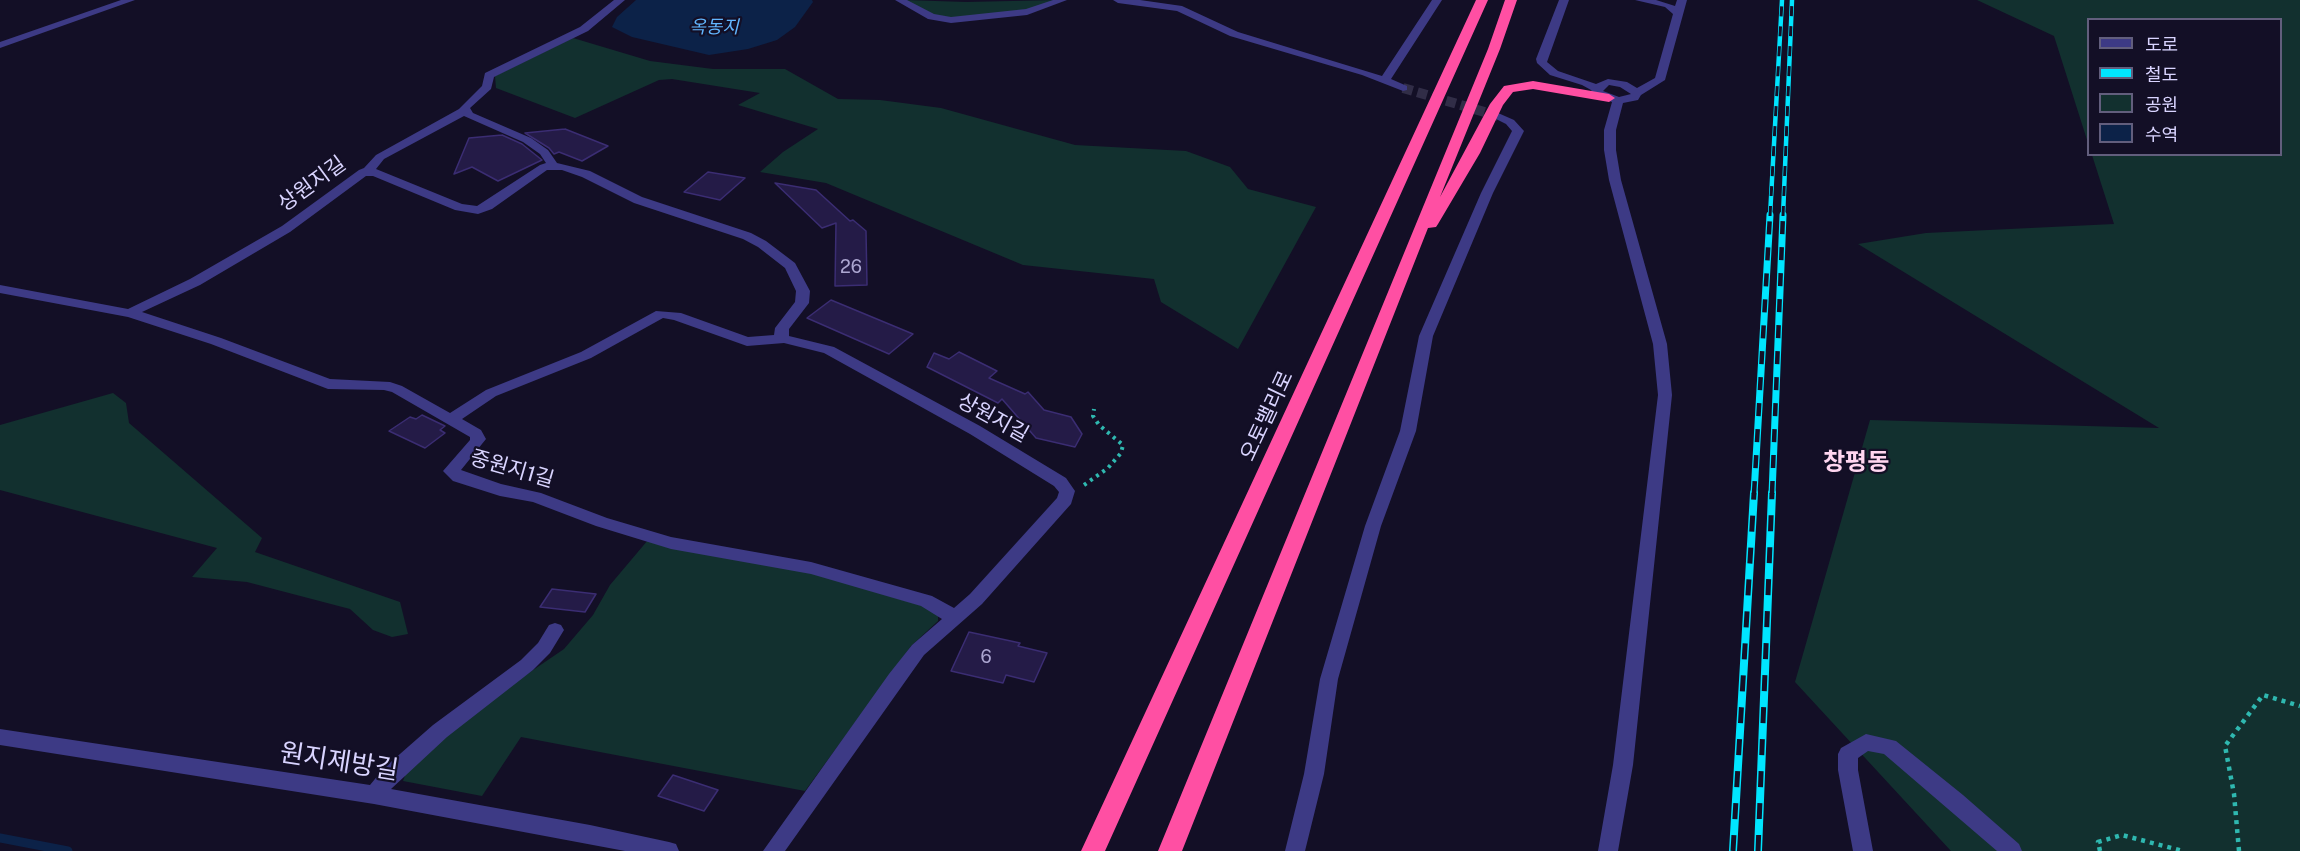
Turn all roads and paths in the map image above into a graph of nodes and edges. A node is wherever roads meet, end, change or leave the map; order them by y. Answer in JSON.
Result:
{"nodes":[{"id":1,"x":130,"y":0,"type":"edge"},
{"id":2,"x":620,"y":0,"type":"edge"},
{"id":3,"x":900,"y":0,"type":"edge"},
{"id":4,"x":1062,"y":0,"type":"edge"},
{"id":5,"x":1118,"y":0,"type":"edge"},
{"id":6,"x":1437,"y":0,"type":"edge"},
{"id":7,"x":1482,"y":0,"type":"edge"},
{"id":8,"x":1511,"y":0,"type":"edge"},
{"id":9,"x":1564,"y":0,"type":"edge"},
{"id":10,"x":1640,"y":0,"type":"edge"},
{"id":11,"x":1679,"y":4,"type":"edge"},
{"id":12,"x":0,"y":45,"type":"edge"},
{"id":13,"x":1385,"y":80,"type":"junction"},
{"id":14,"x":1403,"y":88,"type":"tunnel mouth"},
{"id":15,"x":1596,"y":88,"type":"junction"},
{"id":16,"x":1637,"y":93,"type":"junction"},
{"id":17,"x":1613,"y":99,"type":"junction"},
{"id":18,"x":464,"y":111,"type":"junction"},
{"id":19,"x":1498,"y":116,"type":"tunnel mouth"},
{"id":20,"x":553,"y":165,"type":"junction"},
{"id":21,"x":368,"y":171,"type":"junction"},
{"id":22,"x":1401,"y":275,"type":"junction"},
{"id":23,"x":0,"y":289,"type":"edge"},
{"id":24,"x":130,"y":313,"type":"junction"},
{"id":25,"x":784,"y":339,"type":"junction"},
{"id":26,"x":1095,"y":409,"type":"dead end"},
{"id":27,"x":451,"y":419,"type":"junction"},
{"id":28,"x":1067,"y":491,"type":"junction"},
{"id":29,"x":954,"y":617,"type":"junction"},
{"id":30,"x":555,"y":630,"type":"dead end"},
{"id":31,"x":2300,"y":706,"type":"edge"},
{"id":32,"x":0,"y":736,"type":"edge"},
{"id":33,"x":374,"y":795,"type":"junction"},
{"id":34,"x":669,"y":851,"type":"edge"},
{"id":35,"x":773,"y":851,"type":"edge"},
{"id":36,"x":1093,"y":851,"type":"edge"},
{"id":37,"x":1170,"y":851,"type":"edge"},
{"id":38,"x":1295,"y":851,"type":"edge"},
{"id":39,"x":1608,"y":851,"type":"edge"},
{"id":40,"x":1863,"y":851,"type":"edge"},
{"id":41,"x":2012,"y":851,"type":"edge"},
{"id":42,"x":2100,"y":851,"type":"edge"},
{"id":43,"x":2183,"y":851,"type":"edge"},
{"id":44,"x":2239,"y":851,"type":"edge"}],
"edges":[{"from":1,"to":12,"type":"street"},
{"from":2,"to":18,"type":"street"},
{"from":3,"to":4,"type":"street"},
{"from":5,"to":13,"type":"street"},
{"from":6,"to":13,"type":"street"},
{"from":7,"to":36,"type":"highway","name":"오토밸리로"},
{"from":8,"to":22,"type":"highway"},
{"from":9,"to":15,"type":"street"},
{"from":10,"to":11,"type":"street"},
{"from":11,"to":16,"type":"street"},
{"from":13,"to":14,"type":"street"},
{"from":15,"to":16,"type":"street"},
{"from":15,"to":17,"type":"street"},
{"from":16,"to":17,"type":"street"},
{"from":17,"to":22,"type":"highway"},
{"from":17,"to":39,"type":"street"},
{"from":18,"to":20,"type":"street"},
{"from":18,"to":21,"type":"street"},
{"from":19,"to":38,"type":"street"},
{"from":20,"to":21,"type":"street","name":"상원지길"},
{"from":20,"to":25,"type":"street"},
{"from":21,"to":24,"type":"street","name":"상원지길"},
{"from":22,"to":37,"type":"highway"},
{"from":23,"to":24,"type":"street","name":"중원지1길"},
{"from":24,"to":27,"type":"street","name":"중원지1길"},
{"from":25,"to":27,"type":"street"},
{"from":25,"to":28,"type":"street","name":"상원지길"},
{"from":26,"to":28,"type":"path"},
{"from":27,"to":29,"type":"street","name":"중원지1길"},
{"from":28,"to":29,"type":"street"},
{"from":29,"to":35,"type":"street"},
{"from":30,"to":33,"type":"street"},
{"from":31,"to":44,"type":"path"},
{"from":32,"to":33,"type":"street","name":"원지제방길"},
{"from":33,"to":34,"type":"street","name":"원지제방길"},
{"from":40,"to":41,"type":"street"},
{"from":42,"to":43,"type":"path"}]}
